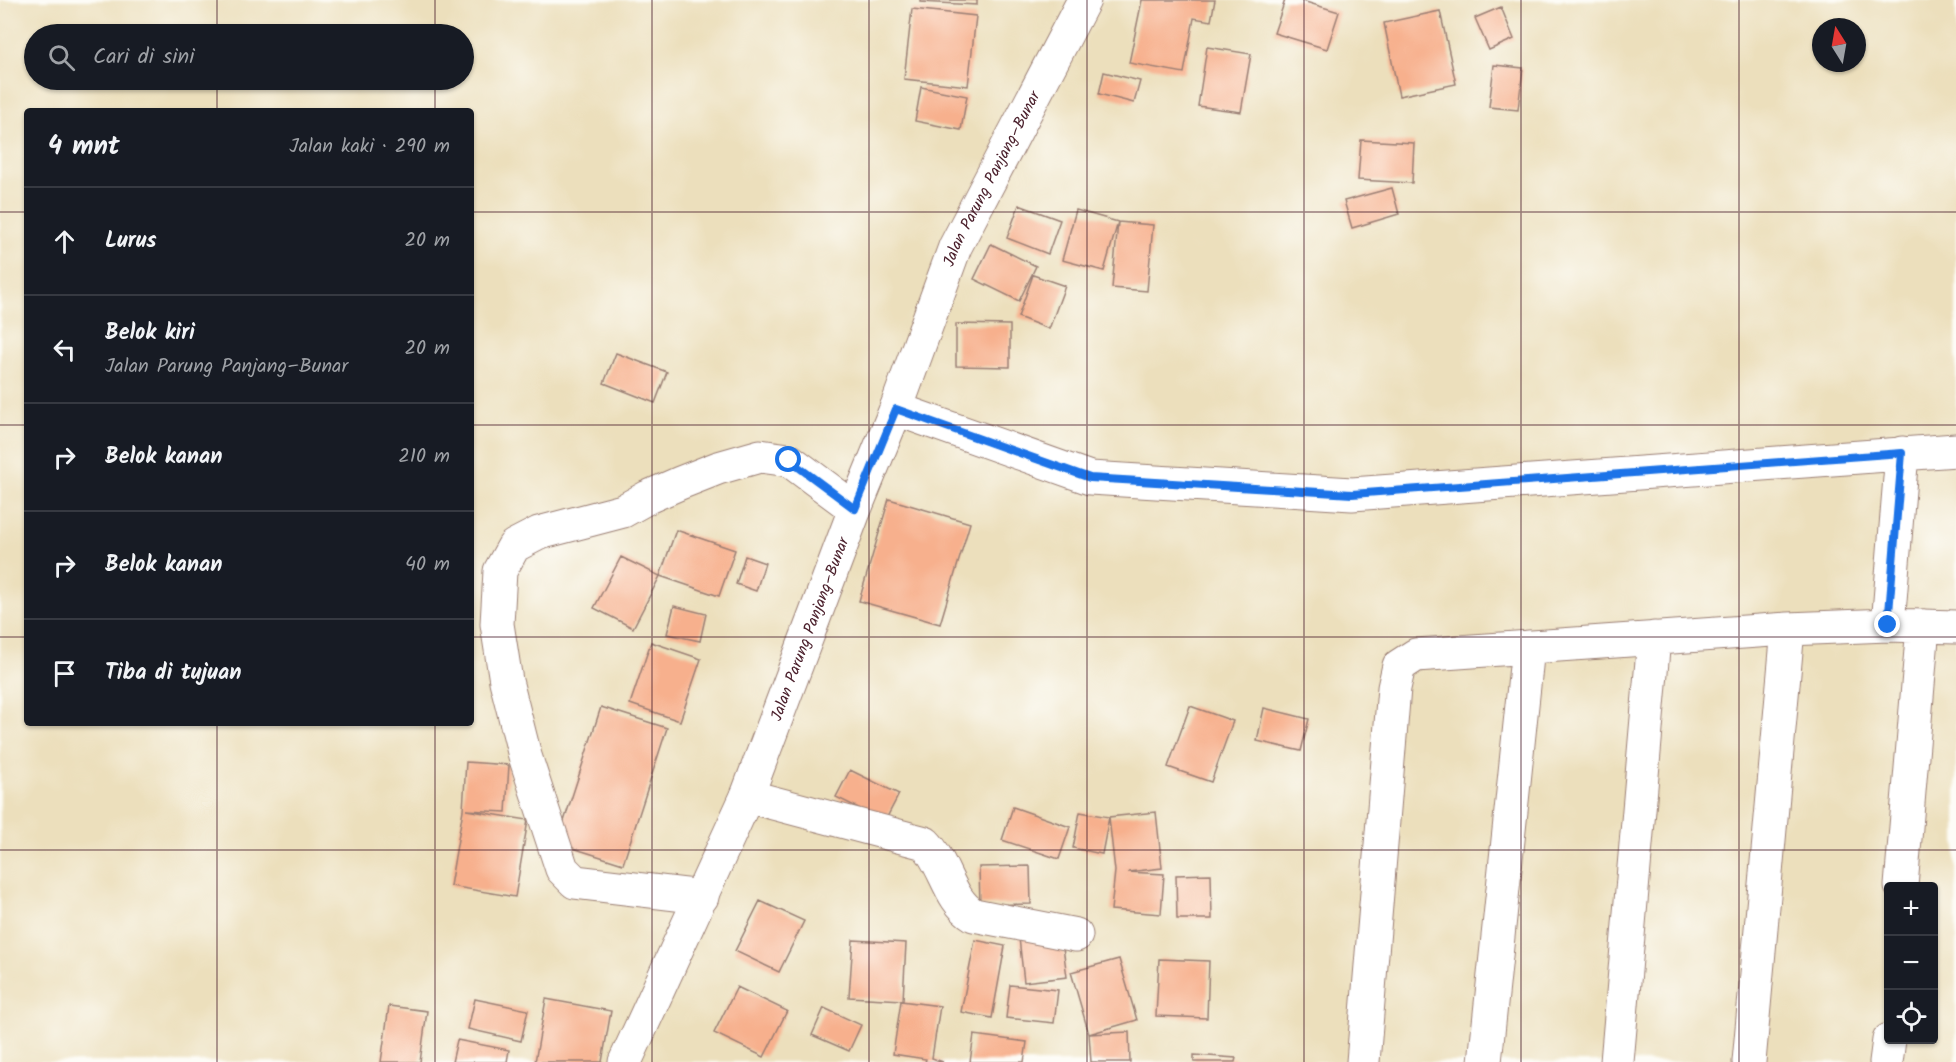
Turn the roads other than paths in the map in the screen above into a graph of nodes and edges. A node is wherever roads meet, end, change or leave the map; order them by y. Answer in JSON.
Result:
{"nodes":[{"id":1,"x":1083,"y":0,"type":"edge"},
{"id":2,"x":896,"y":409,"type":"junction"},
{"id":3,"x":1956,"y":450,"type":"edge"},
{"id":4,"x":1902,"y":453,"type":"junction"},
{"id":5,"x":855,"y":509,"type":"junction"},
{"id":6,"x":1888,"y":625,"type":"junction"},
{"id":7,"x":1923,"y":626,"type":"junction"},
{"id":8,"x":1956,"y":627,"type":"edge"},
{"id":9,"x":1788,"y":629,"type":"junction"},
{"id":10,"x":1654,"y":638,"type":"junction"},
{"id":11,"x":1528,"y":647,"type":"junction"},
{"id":12,"x":747,"y":796,"type":"junction"},
{"id":13,"x":1901,"y":882,"type":"edge"},
{"id":14,"x":702,"y":897,"type":"junction"},
{"id":15,"x":1076,"y":935,"type":"dead end"},
{"id":16,"x":1888,"y":1044,"type":"edge"},
{"id":17,"x":625,"y":1062,"type":"edge"},
{"id":18,"x":1363,"y":1062,"type":"edge"},
{"id":19,"x":1485,"y":1062,"type":"edge"},
{"id":20,"x":1617,"y":1062,"type":"edge"},
{"id":21,"x":1749,"y":1062,"type":"edge"},
{"id":22,"x":1886,"y":1062,"type":"edge"}],
"edges":[{"from":1,"to":2,"type":"street","name":"Jalan Parung Panjang–Bunar"},
{"from":2,"to":4,"type":"street"},
{"from":2,"to":5,"type":"street","name":"Jalan Parung Panjang–Bunar"},
{"from":3,"to":4,"type":"street"},
{"from":4,"to":6,"type":"street"},
{"from":5,"to":12,"type":"street","name":"Jalan Parung Panjang–Bunar"},
{"from":5,"to":14,"type":"street"},
{"from":6,"to":7,"type":"street"},
{"from":6,"to":9,"type":"street"},
{"from":7,"to":8,"type":"street"},
{"from":7,"to":13,"type":"street"},
{"from":9,"to":10,"type":"street"},
{"from":9,"to":21,"type":"street"},
{"from":10,"to":11,"type":"street"},
{"from":10,"to":20,"type":"street"},
{"from":11,"to":18,"type":"street"},
{"from":11,"to":19,"type":"street"},
{"from":12,"to":14,"type":"street","name":"Jalan Parung Panjang–Bunar"},
{"from":12,"to":15,"type":"street"},
{"from":14,"to":17,"type":"street","name":"Jalan Parung Panjang–Bunar"},
{"from":16,"to":22,"type":"street"}]}
